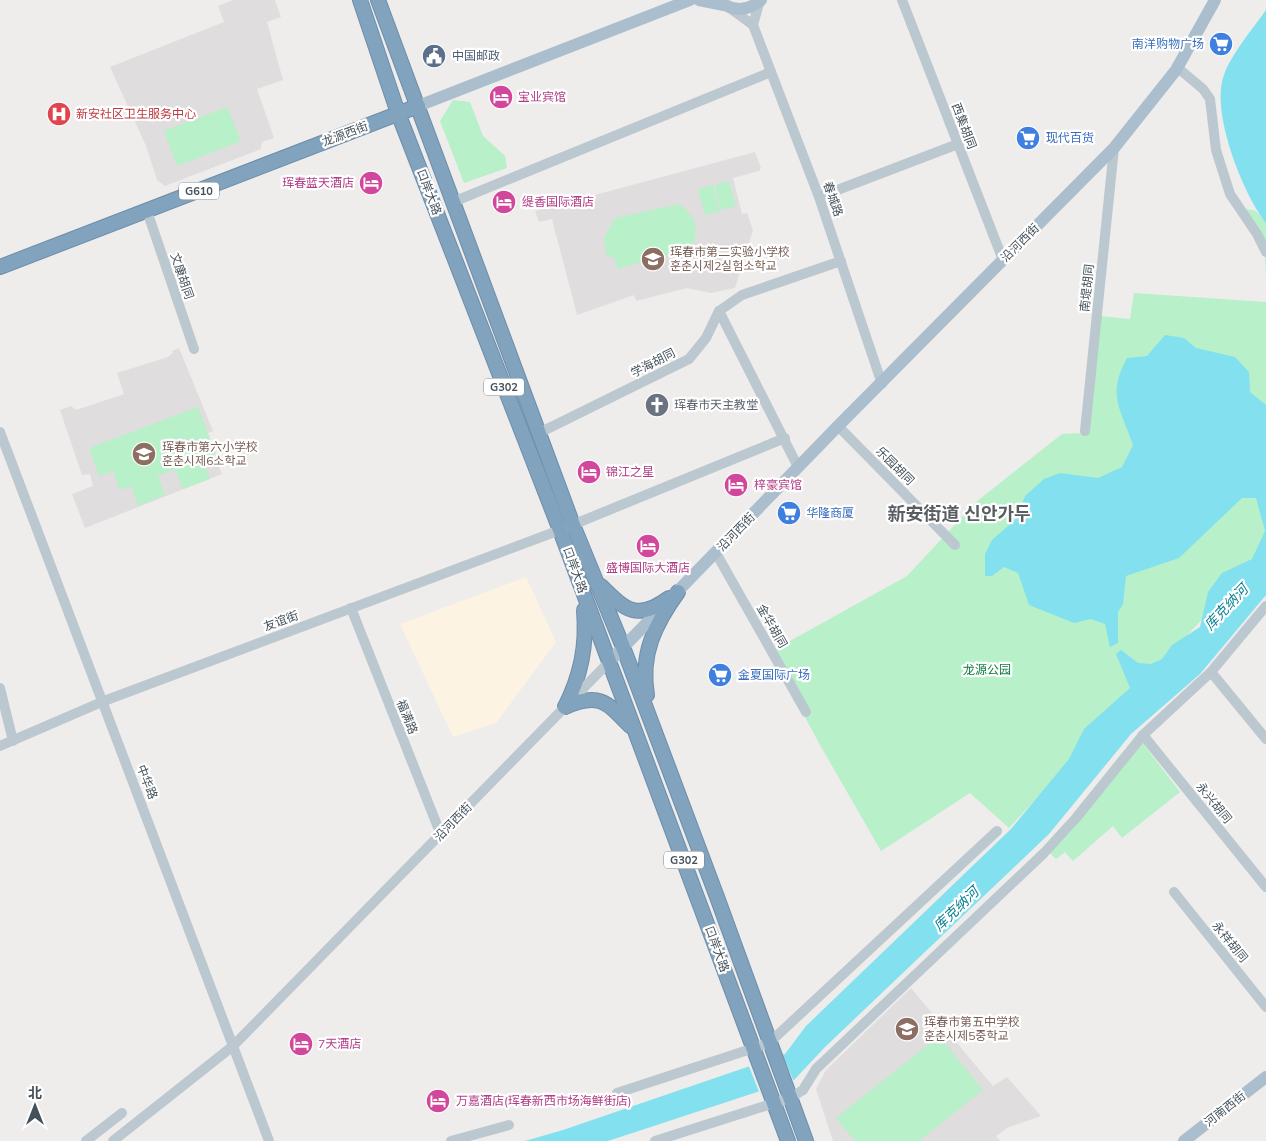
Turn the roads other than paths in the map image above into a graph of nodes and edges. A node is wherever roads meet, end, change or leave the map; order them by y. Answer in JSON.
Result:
{"nodes":[{"id":1,"x":360,"y":0,"type":"edge"},
{"id":2,"x":378,"y":0,"type":"edge"},
{"id":3,"x":690,"y":0,"type":"edge"},
{"id":4,"x":699,"y":0,"type":"edge"},
{"id":5,"x":761,"y":0,"type":"edge"},
{"id":6,"x":902,"y":0,"type":"edge"},
{"id":7,"x":1215,"y":0,"type":"edge"},
{"id":8,"x":724,"y":5,"type":"edge"},
{"id":9,"x":753,"y":25,"type":"junction"},
{"id":10,"x":1178,"y":68,"type":"junction"},
{"id":11,"x":771,"y":72,"type":"junction"},
{"id":12,"x":418,"y":106,"type":"junction"},
{"id":13,"x":398,"y":113,"type":"junction"},
{"id":14,"x":958,"y":144,"type":"junction"},
{"id":15,"x":1114,"y":148,"type":"junction"},
{"id":16,"x":819,"y":197,"type":"junction"},
{"id":17,"x":453,"y":202,"type":"junction"},
{"id":18,"x":147,"y":211,"type":"junction"},
{"id":19,"x":1266,"y":252,"type":"edge"},
{"id":20,"x":1003,"y":260,"type":"junction"},
{"id":21,"x":841,"y":261,"type":"junction"},
{"id":22,"x":0,"y":267,"type":"edge"},
{"id":23,"x":719,"y":311,"type":"junction"},
{"id":24,"x":194,"y":349,"type":"dead end"},
{"id":25,"x":882,"y":384,"type":"junction"},
{"id":26,"x":838,"y":426,"type":"junction"},
{"id":27,"x":1084,"y":431,"type":"dead end"},
{"id":28,"x":0,"y":432,"type":"edge"},
{"id":29,"x":539,"y":432,"type":"junction"},
{"id":30,"x":785,"y":438,"type":"junction"},
{"id":31,"x":798,"y":467,"type":"junction"},
{"id":32,"x":573,"y":525,"type":"junction"},
{"id":33,"x":560,"y":530,"type":"junction"},
{"id":34,"x":955,"y":545,"type":"dead end"},
{"id":35,"x":716,"y":553,"type":"junction"},
{"id":36,"x":595,"y":580,"type":"junction"},
{"id":37,"x":582,"y":589,"type":"junction"},
{"id":38,"x":678,"y":592,"type":"junction"},
{"id":39,"x":1266,"y":606,"type":"edge"},
{"id":40,"x":351,"y":608,"type":"junction"},
{"id":41,"x":623,"y":647,"type":"junction"},
{"id":42,"x":608,"y":662,"type":"junction"},
{"id":43,"x":1211,"y":672,"type":"junction"},
{"id":44,"x":0,"y":688,"type":"edge"},
{"id":45,"x":104,"y":700,"type":"junction"},
{"id":46,"x":565,"y":707,"type":"junction"},
{"id":47,"x":806,"y":712,"type":"dead end"},
{"id":48,"x":652,"y":723,"type":"junction"},
{"id":49,"x":635,"y":732,"type":"junction"},
{"id":50,"x":1143,"y":735,"type":"junction"},
{"id":51,"x":1266,"y":740,"type":"edge"},
{"id":52,"x":13,"y":741,"type":"junction"},
{"id":53,"x":0,"y":746,"type":"edge"},
{"id":54,"x":997,"y":831,"type":"dead end"},
{"id":55,"x":441,"y":834,"type":"junction"},
{"id":56,"x":1266,"y":888,"type":"edge"},
{"id":57,"x":1174,"y":892,"type":"dead end"},
{"id":58,"x":1266,"y":1007,"type":"edge"},
{"id":59,"x":233,"y":1046,"type":"junction"},
{"id":60,"x":771,"y":1048,"type":"junction"},
{"id":61,"x":755,"y":1053,"type":"junction"},
{"id":62,"x":1266,"y":1077,"type":"edge"},
{"id":63,"x":1266,"y":1087,"type":"edge"},
{"id":64,"x":617,"y":1093,"type":"dead end"},
{"id":65,"x":789,"y":1095,"type":"junction"},
{"id":66,"x":773,"y":1101,"type":"junction"},
{"id":67,"x":122,"y":1113,"type":"dead end"},
{"id":68,"x":509,"y":1125,"type":"dead end"},
{"id":69,"x":86,"y":1141,"type":"edge"},
{"id":70,"x":113,"y":1141,"type":"edge"},
{"id":71,"x":269,"y":1141,"type":"edge"},
{"id":72,"x":451,"y":1141,"type":"edge"},
{"id":73,"x":655,"y":1141,"type":"edge"},
{"id":74,"x":788,"y":1141,"type":"edge"},
{"id":75,"x":806,"y":1141,"type":"edge"},
{"id":76,"x":1184,"y":1141,"type":"edge"},
{"id":77,"x":1197,"y":1141,"type":"edge"}],
"edges":[{"from":1,"to":13,"type":"highway","name":"口岸大路","number":"G302"},
{"from":2,"to":12,"type":"highway","name":"口岸大路","number":"G302"},
{"from":3,"to":12,"type":"main road","name":"龙源西街"},
{"from":4,"to":8,"type":"main road"},
{"from":5,"to":8,"type":"main road"},
{"from":5,"to":9,"type":"street"},
{"from":6,"to":14,"type":"street","name":"西集胡同"},
{"from":7,"to":10,"type":"main road","name":"沿河西街"},
{"from":8,"to":9,"type":"street"},
{"from":9,"to":11,"type":"street","name":"春城路"},
{"from":10,"to":15,"type":"main road","name":"沿河西街"},
{"from":10,"to":19,"type":"street"},
{"from":11,"to":16,"type":"street","name":"春城路"},
{"from":11,"to":17,"type":"street"},
{"from":12,"to":13,"type":"highway","name":"龙源西街","number":"G610"},
{"from":12,"to":17,"type":"highway","name":"口岸大路","number":"G302"},
{"from":13,"to":18,"type":"highway","name":"龙源西街","number":"G610"},
{"from":13,"to":33,"type":"highway","name":"口岸大路","number":"G302"},
{"from":14,"to":16,"type":"street"},
{"from":14,"to":20,"type":"street","name":"西集胡同"},
{"from":15,"to":20,"type":"main road","name":"沿河西街"},
{"from":15,"to":27,"type":"street","name":"南堤胡同"},
{"from":16,"to":21,"type":"street","name":"春城路"},
{"from":17,"to":29,"type":"highway","name":"口岸大路","number":"G302"},
{"from":18,"to":22,"type":"highway","name":"龙源西街","number":"G610"},
{"from":18,"to":24,"type":"street","name":"文康胡同"},
{"from":20,"to":25,"type":"main road","name":"沿河西街"},
{"from":21,"to":23,"type":"street","name":"学海胡同"},
{"from":21,"to":25,"type":"street","name":"春城路"},
{"from":23,"to":29,"type":"street","name":"学海胡同"},
{"from":23,"to":30,"type":"street"},
{"from":25,"to":26,"type":"main road","name":"沿河西街"},
{"from":26,"to":31,"type":"main road","name":"沿河西街"},
{"from":26,"to":34,"type":"street","name":"乐园胡同"},
{"from":28,"to":45,"type":"street","name":"中华路"},
{"from":29,"to":32,"type":"highway","name":"口岸大路","number":"G302"},
{"from":30,"to":31,"type":"street"},
{"from":30,"to":32,"type":"street","name":"友谊街"},
{"from":31,"to":35,"type":"main road","name":"沿河西街"},
{"from":32,"to":33,"type":"street","name":"友谊街"},
{"from":32,"to":36,"type":"highway","name":"口岸大路","number":"G302"},
{"from":33,"to":37,"type":"highway","name":"口岸大路","number":"G302"},
{"from":33,"to":40,"type":"street","name":"友谊街"},
{"from":35,"to":38,"type":"main road","name":"沿河西街"},
{"from":35,"to":47,"type":"street","name":"金华胡同"},
{"from":36,"to":38,"type":"highway"},
{"from":36,"to":41,"type":"highway","name":"口岸大路","number":"G302"},
{"from":37,"to":42,"type":"highway","name":"口岸大路","number":"G302"},
{"from":37,"to":46,"type":"highway"},
{"from":38,"to":41,"type":"main road","name":"沿河西街"},
{"from":38,"to":48,"type":"highway"},
{"from":39,"to":43,"type":"street"},
{"from":40,"to":45,"type":"street","name":"友谊街"},
{"from":40,"to":55,"type":"street","name":"福满路"},
{"from":41,"to":42,"type":"main road","name":"沿河西街"},
{"from":41,"to":48,"type":"highway","name":"口岸大路","number":"G302"},
{"from":42,"to":46,"type":"street","name":"沿河西街"},
{"from":42,"to":49,"type":"highway","name":"口岸大路","number":"G302"},
{"from":43,"to":50,"type":"street"},
{"from":43,"to":51,"type":"street"},
{"from":44,"to":52,"type":"street"},
{"from":45,"to":52,"type":"street","name":"友谊街"},
{"from":45,"to":59,"type":"street","name":"中华路"},
{"from":46,"to":49,"type":"highway"},
{"from":46,"to":55,"type":"street","name":"沿河西街"},
{"from":48,"to":60,"type":"highway","name":"口岸大路","number":"G302"},
{"from":49,"to":61,"type":"highway","name":"口岸大路","number":"G302"},
{"from":50,"to":56,"type":"street","name":"永兴胡同"},
{"from":50,"to":65,"type":"street"},
{"from":52,"to":53,"type":"street","name":"友谊街"},
{"from":54,"to":60,"type":"street"},
{"from":55,"to":59,"type":"street","name":"沿河西街"},
{"from":57,"to":58,"type":"street","name":"永祥胡同"},
{"from":59,"to":70,"type":"street","name":"沿河西街"},
{"from":59,"to":71,"type":"street","name":"中华路"},
{"from":60,"to":61,"type":"street"},
{"from":60,"to":65,"type":"highway","name":"口岸大路","number":"G302"},
{"from":61,"to":64,"type":"street"},
{"from":61,"to":66,"type":"highway","name":"口岸大路","number":"G302"},
{"from":62,"to":76,"type":"main road","name":"河南西街"},
{"from":63,"to":77,"type":"main road","name":"河南西街"},
{"from":65,"to":66,"type":"street"},
{"from":65,"to":75,"type":"highway","name":"口岸大路","number":"G302"},
{"from":66,"to":73,"type":"street"},
{"from":66,"to":74,"type":"highway","name":"口岸大路","number":"G302"},
{"from":67,"to":69,"type":"street"},
{"from":68,"to":72,"type":"street"}]}
